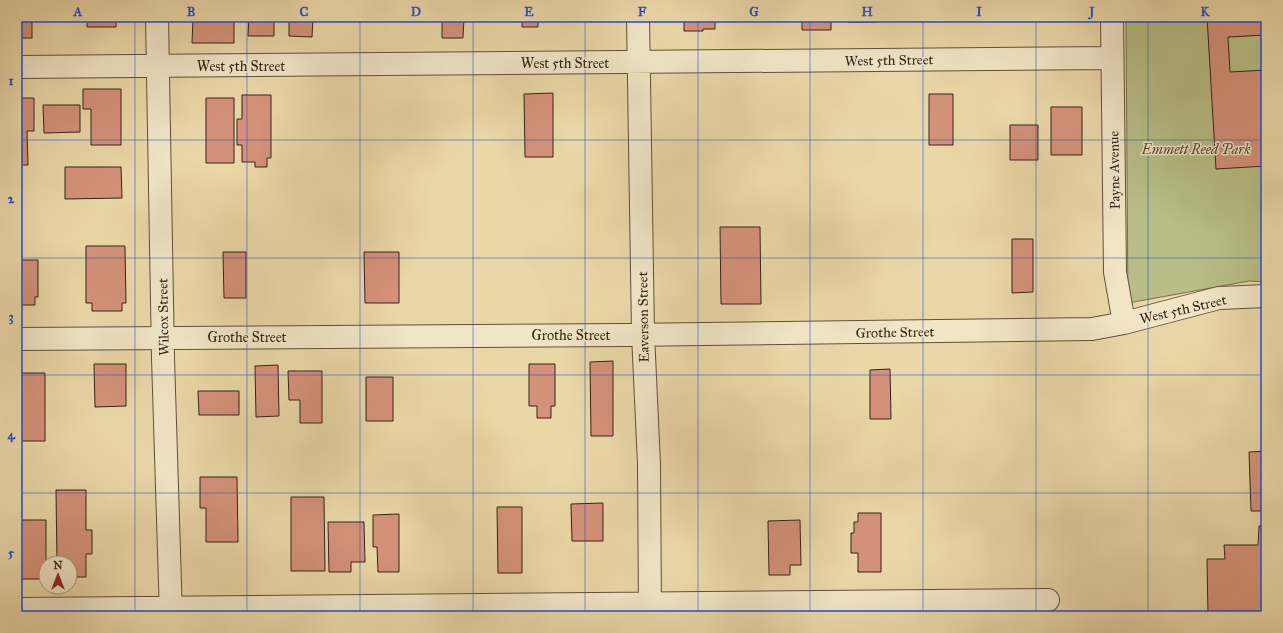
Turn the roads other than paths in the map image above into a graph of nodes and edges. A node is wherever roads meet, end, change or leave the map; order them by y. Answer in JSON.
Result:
{"nodes":[{"id":1,"x":158,"y":17,"type":"edge"},
{"id":2,"x":638,"y":17,"type":"edge"},
{"id":3,"x":1112,"y":17,"type":"edge"},
{"id":4,"x":1112,"y":58,"type":"junction"},
{"id":5,"x":639,"y":62,"type":"junction"},
{"id":6,"x":158,"y":66,"type":"junction"},
{"id":7,"x":17,"y":67,"type":"edge"},
{"id":8,"x":1266,"y":296,"type":"edge"},
{"id":9,"x":1124,"y":323,"type":"junction"},
{"id":10,"x":643,"y":334,"type":"junction"},
{"id":11,"x":163,"y":338,"type":"junction"},
{"id":12,"x":17,"y":339,"type":"edge"},
{"id":13,"x":1048,"y":600,"type":"dead end"},
{"id":14,"x":17,"y":609,"type":"edge"},
{"id":15,"x":650,"y":610,"type":"edge"},
{"id":16,"x":171,"y":612,"type":"edge"}],
"edges":[{"from":1,"to":6,"type":"street","name":"Wilcox Street"},
{"from":2,"to":5,"type":"street","name":"Eaverson Street"},
{"from":3,"to":4,"type":"street","name":"Payne Avenue"},
{"from":4,"to":5,"type":"street","name":"West 5th Street"},
{"from":4,"to":9,"type":"street","name":"Payne Avenue"},
{"from":5,"to":6,"type":"street","name":"West 5th Street"},
{"from":5,"to":10,"type":"street","name":"Eaverson Street"},
{"from":6,"to":7,"type":"street","name":"West 5th Street"},
{"from":6,"to":11,"type":"street","name":"Wilcox Street"},
{"from":8,"to":9,"type":"street","name":"West 5th Street"},
{"from":9,"to":10,"type":"street","name":"Grothe Street"},
{"from":10,"to":11,"type":"street","name":"Grothe Street"},
{"from":10,"to":15,"type":"street","name":"Eaverson Street"},
{"from":11,"to":12,"type":"street","name":"Grothe Street"},
{"from":11,"to":16,"type":"street","name":"Wilcox Street"},
{"from":13,"to":15,"type":"street"},
{"from":14,"to":16,"type":"street"},
{"from":15,"to":16,"type":"street"}]}
